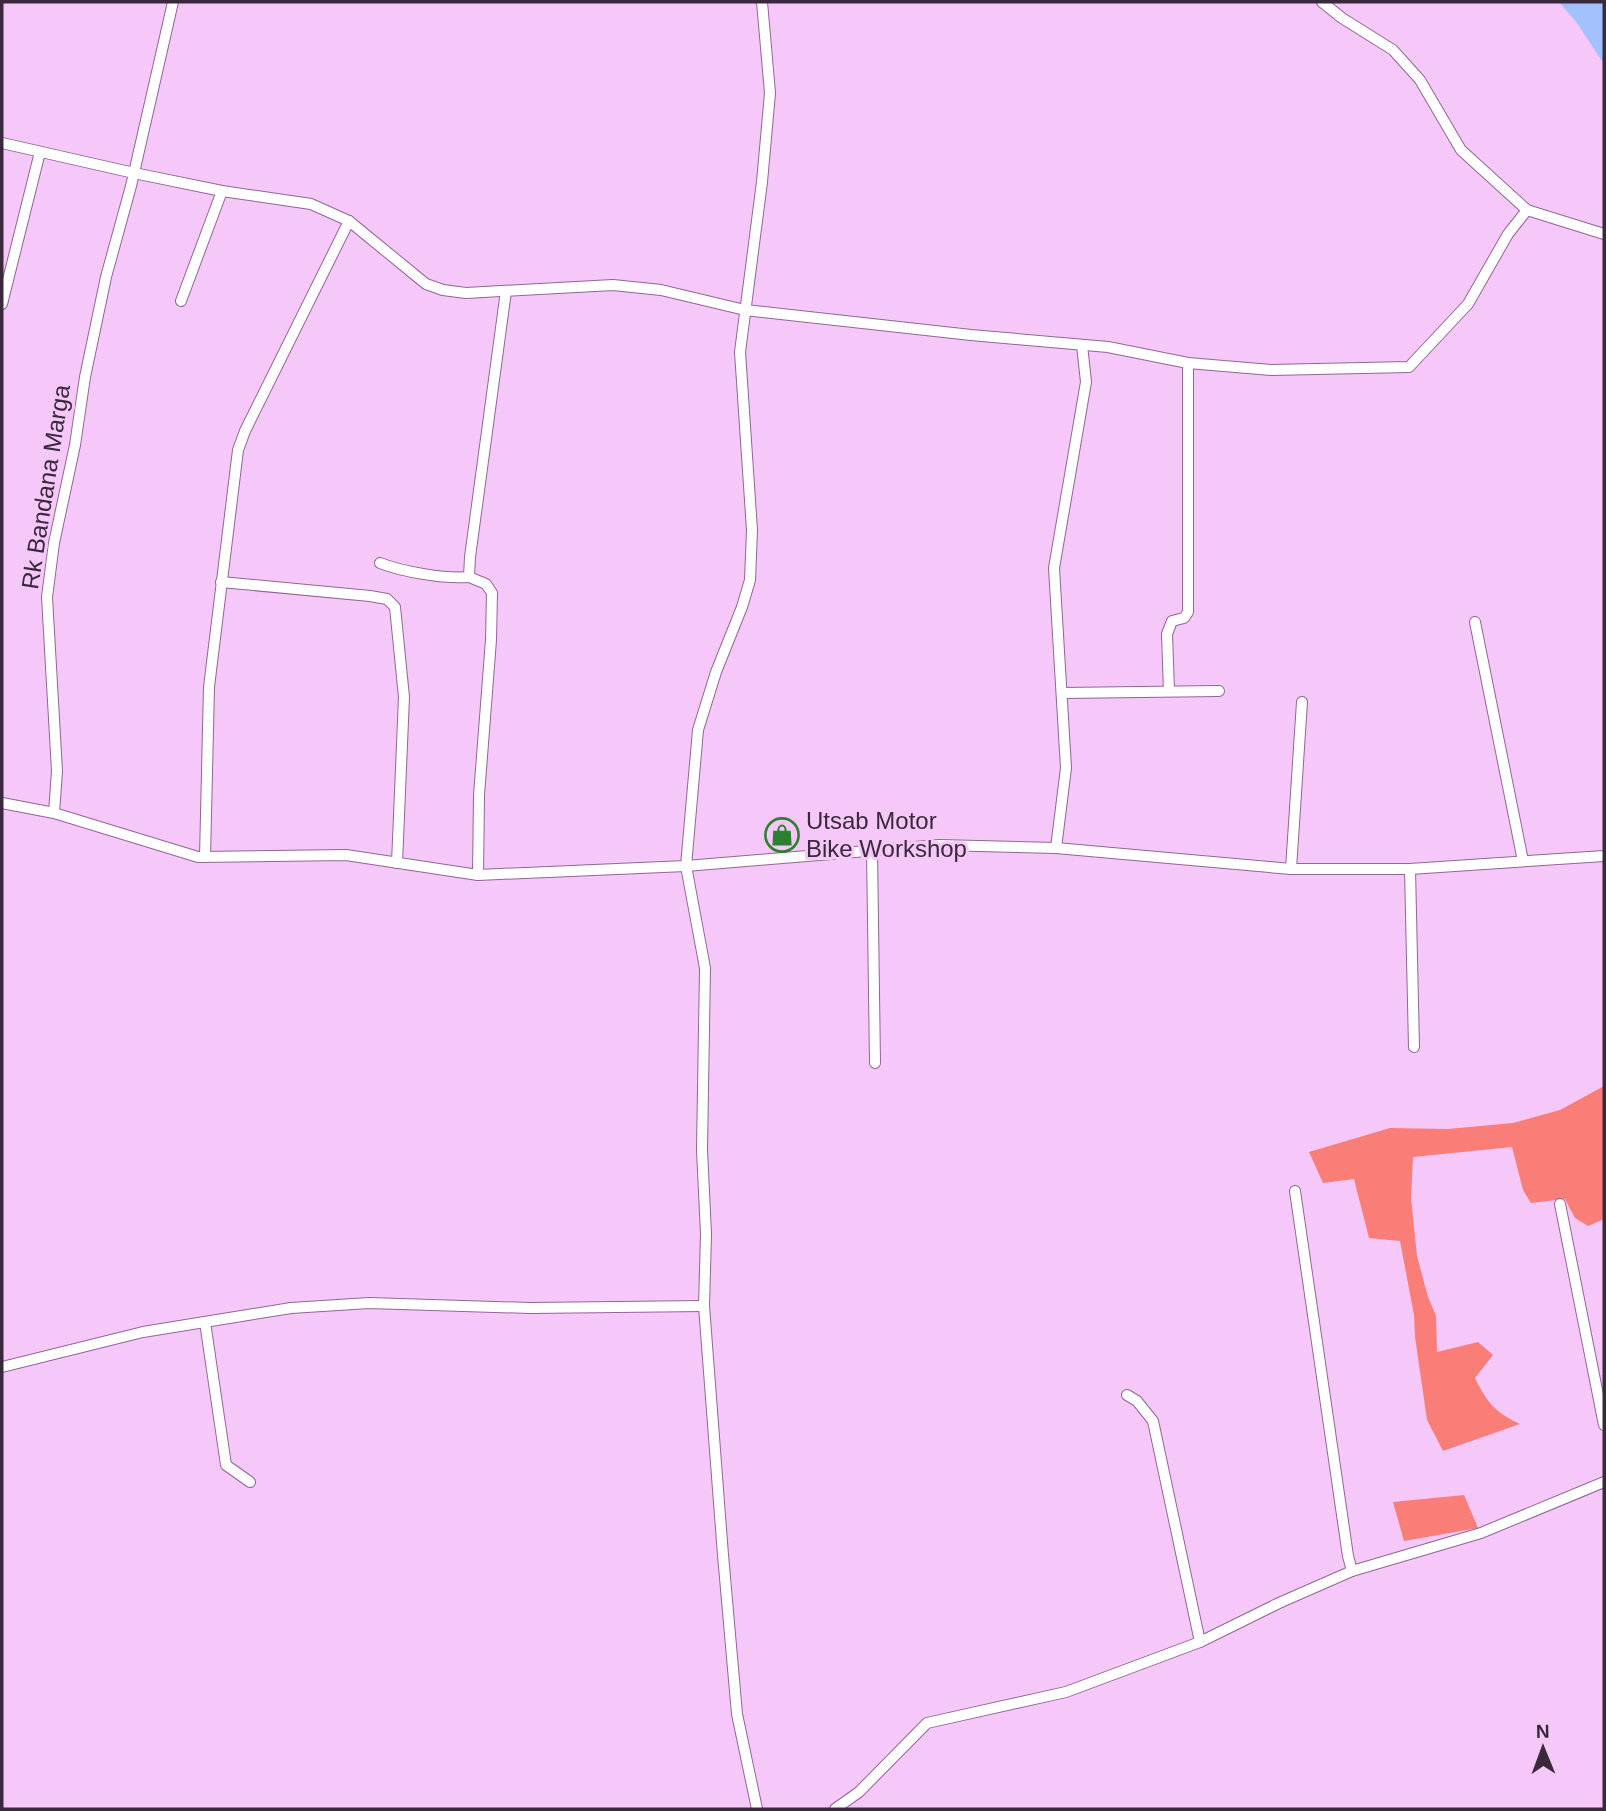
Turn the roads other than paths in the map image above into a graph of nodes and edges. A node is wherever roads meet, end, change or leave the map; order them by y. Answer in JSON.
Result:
{"nodes":[{"id":1,"x":173,"y":2,"type":"edge"},
{"id":2,"x":762,"y":2,"type":"edge"},
{"id":3,"x":1322,"y":2,"type":"edge"},
{"id":4,"x":2,"y":147,"type":"edge"},
{"id":5,"x":40,"y":152,"type":"junction"},
{"id":6,"x":134,"y":173,"type":"junction"},
{"id":7,"x":222,"y":191,"type":"junction"},
{"id":8,"x":1527,"y":210,"type":"junction"},
{"id":9,"x":349,"y":221,"type":"junction"},
{"id":10,"x":1604,"y":234,"type":"edge"},
{"id":11,"x":506,"y":291,"type":"junction"},
{"id":12,"x":181,"y":301,"type":"dead end"},
{"id":13,"x":2,"y":304,"type":"edge"},
{"id":14,"x":745,"y":310,"type":"junction"},
{"id":15,"x":1082,"y":345,"type":"junction"},
{"id":16,"x":1188,"y":363,"type":"junction"},
{"id":17,"x":380,"y":563,"type":"dead end"},
{"id":18,"x":470,"y":577,"type":"junction"},
{"id":19,"x":221,"y":582,"type":"junction"},
{"id":20,"x":1475,"y":622,"type":"dead end"},
{"id":21,"x":1169,"y":691,"type":"junction"},
{"id":22,"x":1219,"y":691,"type":"dead end"},
{"id":23,"x":1062,"y":693,"type":"junction"},
{"id":24,"x":1302,"y":702,"type":"dead end"},
{"id":25,"x":2,"y":803,"type":"edge"},
{"id":26,"x":54,"y":813,"type":"junction"},
{"id":27,"x":1056,"y":848,"type":"junction"},
{"id":28,"x":873,"y":850,"type":"junction"},
{"id":29,"x":205,"y":856,"type":"junction"},
{"id":30,"x":1604,"y":856,"type":"edge"},
{"id":31,"x":1523,"y":862,"type":"junction"},
{"id":32,"x":397,"y":863,"type":"junction"},
{"id":33,"x":686,"y":866,"type":"junction"},
{"id":34,"x":1291,"y":869,"type":"junction"},
{"id":35,"x":1410,"y":869,"type":"junction"},
{"id":36,"x":478,"y":874,"type":"junction"},
{"id":37,"x":1414,"y":1047,"type":"dead end"},
{"id":38,"x":876,"y":1063,"type":"dead end"},
{"id":39,"x":1295,"y":1191,"type":"dead end"},
{"id":40,"x":1560,"y":1204,"type":"dead end"},
{"id":41,"x":705,"y":1306,"type":"junction"},
{"id":42,"x":205,"y":1322,"type":"junction"},
{"id":43,"x":2,"y":1367,"type":"edge"},
{"id":44,"x":1127,"y":1395,"type":"dead end"},
{"id":45,"x":1604,"y":1425,"type":"edge"},
{"id":46,"x":250,"y":1482,"type":"dead end"},
{"id":47,"x":1604,"y":1482,"type":"edge"},
{"id":48,"x":1352,"y":1571,"type":"junction"},
{"id":49,"x":1200,"y":1642,"type":"junction"},
{"id":50,"x":757,"y":1809,"type":"edge"},
{"id":51,"x":835,"y":1809,"type":"edge"}],
"edges":[{"from":1,"to":6,"type":"street","name":"Rk Bandana Marga"},
{"from":2,"to":14,"type":"street"},
{"from":3,"to":8,"type":"street"},
{"from":4,"to":5,"type":"street"},
{"from":5,"to":6,"type":"street"},
{"from":5,"to":13,"type":"street"},
{"from":6,"to":7,"type":"street"},
{"from":6,"to":26,"type":"street","name":"Rk Bandana Marga"},
{"from":7,"to":9,"type":"street"},
{"from":7,"to":12,"type":"street"},
{"from":8,"to":10,"type":"street"},
{"from":8,"to":16,"type":"street"},
{"from":9,"to":11,"type":"street"},
{"from":9,"to":19,"type":"street"},
{"from":11,"to":14,"type":"street"},
{"from":11,"to":18,"type":"street"},
{"from":14,"to":15,"type":"street"},
{"from":14,"to":33,"type":"street"},
{"from":15,"to":16,"type":"street"},
{"from":15,"to":23,"type":"street"},
{"from":16,"to":21,"type":"street"},
{"from":17,"to":18,"type":"street"},
{"from":18,"to":36,"type":"street"},
{"from":19,"to":29,"type":"street"},
{"from":19,"to":32,"type":"street"},
{"from":20,"to":31,"type":"street"},
{"from":21,"to":22,"type":"street"},
{"from":21,"to":23,"type":"street"},
{"from":23,"to":27,"type":"street"},
{"from":24,"to":34,"type":"street"},
{"from":25,"to":26,"type":"street"},
{"from":26,"to":29,"type":"street"},
{"from":27,"to":28,"type":"street"},
{"from":27,"to":34,"type":"street"},
{"from":28,"to":33,"type":"street"},
{"from":28,"to":38,"type":"street"},
{"from":29,"to":32,"type":"street"},
{"from":30,"to":31,"type":"street"},
{"from":31,"to":35,"type":"street"},
{"from":32,"to":36,"type":"street"},
{"from":33,"to":36,"type":"street"},
{"from":33,"to":41,"type":"street"},
{"from":34,"to":35,"type":"street"},
{"from":35,"to":37,"type":"street"},
{"from":39,"to":48,"type":"street"},
{"from":40,"to":45,"type":"street"},
{"from":41,"to":42,"type":"street"},
{"from":41,"to":50,"type":"street"},
{"from":42,"to":43,"type":"street"},
{"from":42,"to":46,"type":"street"},
{"from":44,"to":49,"type":"street"},
{"from":47,"to":48,"type":"street"},
{"from":48,"to":49,"type":"street"},
{"from":49,"to":51,"type":"street"}]}
